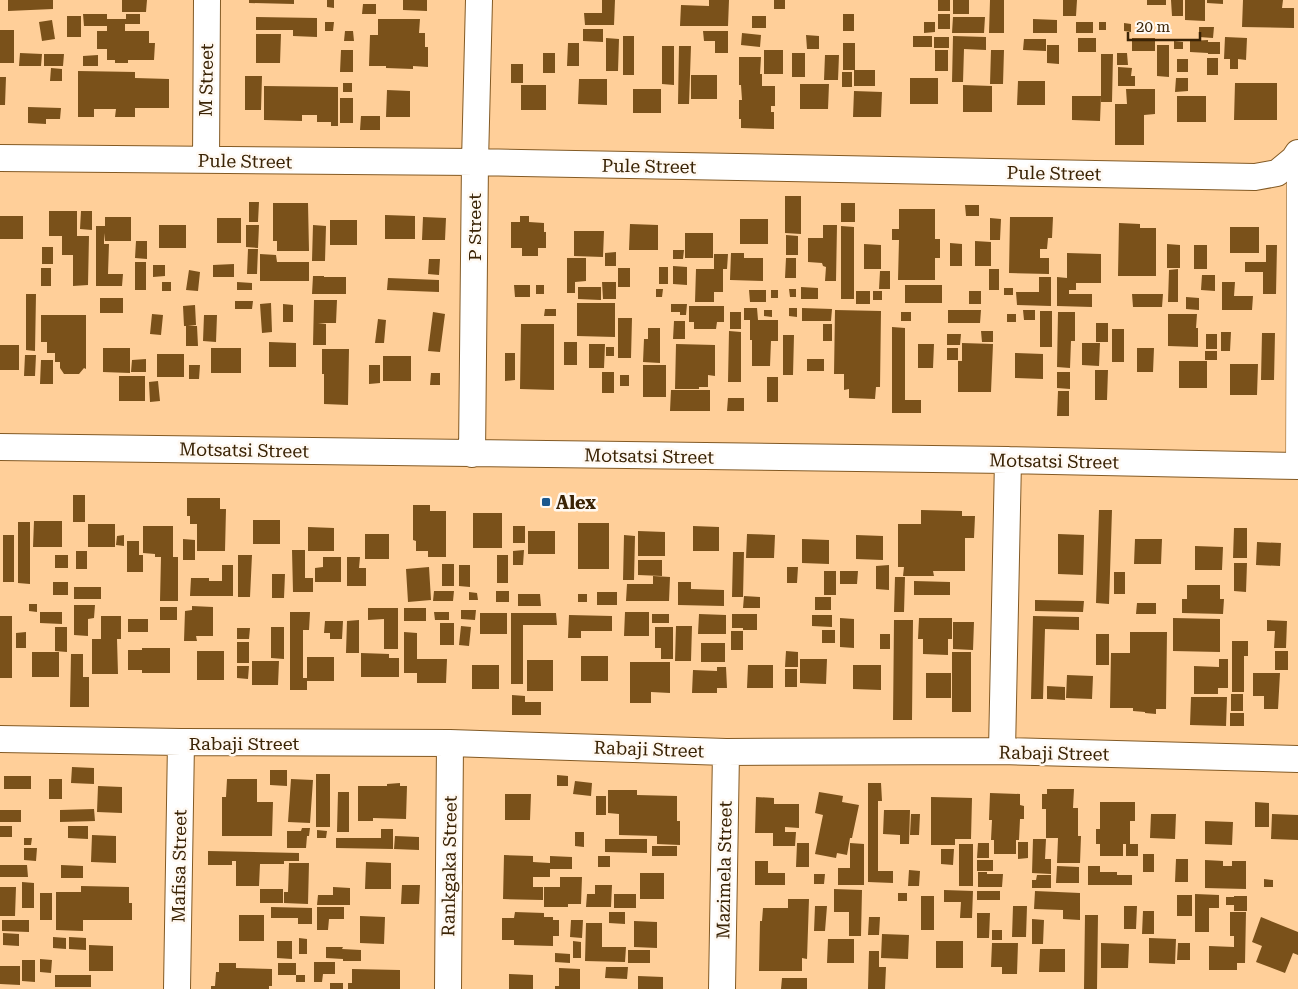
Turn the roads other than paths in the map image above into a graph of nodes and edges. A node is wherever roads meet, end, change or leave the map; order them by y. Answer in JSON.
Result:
{"nodes":[{"id":1,"x":207,"y":0,"type":"edge"},
{"id":2,"x":479,"y":0,"type":"edge"},
{"id":3,"x":1296,"y":156,"type":"edge"},
{"id":4,"x":0,"y":158,"type":"edge"},
{"id":5,"x":206,"y":160,"type":"junction"},
{"id":6,"x":475,"y":162,"type":"junction"},
{"id":7,"x":0,"y":447,"type":"edge"},
{"id":8,"x":472,"y":454,"type":"junction"},
{"id":9,"x":1008,"y":460,"type":"junction"},
{"id":10,"x":1296,"y":466,"type":"edge"},
{"id":11,"x":0,"y":739,"type":"edge"},
{"id":12,"x":182,"y":742,"type":"junction"},
{"id":13,"x":450,"y":743,"type":"junction"},
{"id":14,"x":1002,"y":751,"type":"junction"},
{"id":15,"x":726,"y":752,"type":"junction"},
{"id":16,"x":1298,"y":759,"type":"edge"},
{"id":17,"x":177,"y":989,"type":"edge"},
{"id":18,"x":448,"y":989,"type":"edge"},
{"id":19,"x":722,"y":989,"type":"edge"}],
"edges":[{"from":1,"to":5,"type":"street","name":"M Street"},
{"from":2,"to":6,"type":"street","name":"P Street"},
{"from":3,"to":6,"type":"street","name":"Pule Street"},
{"from":3,"to":10,"type":"lane"},
{"from":4,"to":5,"type":"street","name":"Pule Street"},
{"from":5,"to":6,"type":"street","name":"Pule Street"},
{"from":6,"to":8,"type":"street","name":"P Street"},
{"from":7,"to":8,"type":"street","name":"Motsatsi Street"},
{"from":8,"to":9,"type":"street","name":"Motsatsi Street"},
{"from":9,"to":10,"type":"street","name":"Motsatsi Street"},
{"from":9,"to":14,"type":"street"},
{"from":11,"to":12,"type":"street","name":"Rabaji Street"},
{"from":12,"to":13,"type":"street","name":"Rabaji Street"},
{"from":12,"to":17,"type":"street","name":"Mafisa Street"},
{"from":13,"to":15,"type":"street","name":"Rabaji Street"},
{"from":13,"to":18,"type":"street","name":"Rankgaka Street"},
{"from":14,"to":15,"type":"street","name":"Rabaji Street"},
{"from":14,"to":16,"type":"street","name":"Rabaji Street"},
{"from":15,"to":19,"type":"street","name":"Mazimela Street"}]}
